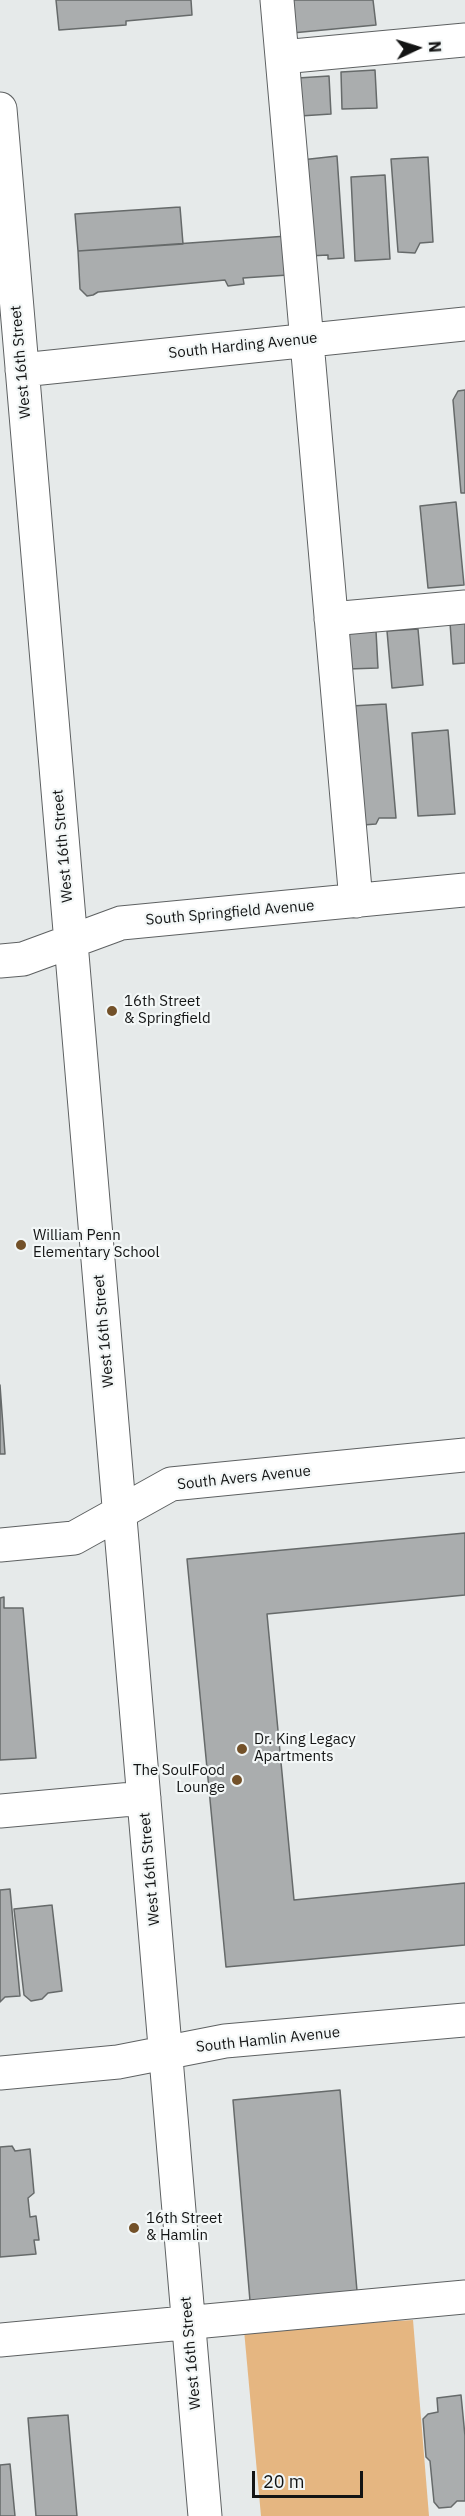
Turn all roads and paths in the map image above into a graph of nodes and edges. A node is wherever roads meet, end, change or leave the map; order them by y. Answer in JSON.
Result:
{"nodes":[{"id":1,"x":277,"y":0,"type":"edge"},
{"id":2,"x":465,"y":40,"type":"edge"},
{"id":3,"x":282,"y":57,"type":"junction"},
{"id":4,"x":0,"y":110,"type":"edge"},
{"id":5,"x":465,"y":324,"type":"edge"},
{"id":6,"x":307,"y":339,"type":"junction"},
{"id":7,"x":22,"y":370,"type":"junction"},
{"id":8,"x":465,"y":607,"type":"edge"},
{"id":9,"x":331,"y":619,"type":"junction"},
{"id":10,"x":465,"y":890,"type":"edge"},
{"id":11,"x":356,"y":900,"type":"junction"},
{"id":12,"x":71,"y":941,"type":"junction"},
{"id":13,"x":0,"y":960,"type":"edge"},
{"id":14,"x":465,"y":1455,"type":"edge"},
{"id":15,"x":120,"y":1511,"type":"junction"},
{"id":16,"x":0,"y":1545,"type":"edge"},
{"id":17,"x":144,"y":1798,"type":"junction"},
{"id":18,"x":0,"y":1810,"type":"edge"},
{"id":19,"x":465,"y":2020,"type":"edge"},
{"id":20,"x":165,"y":2053,"type":"junction"},
{"id":21,"x":0,"y":2073,"type":"edge"},
{"id":22,"x":465,"y":2297,"type":"edge"},
{"id":23,"x":189,"y":2322,"type":"junction"},
{"id":24,"x":0,"y":2340,"type":"edge"},
{"id":25,"x":205,"y":2516,"type":"edge"}],
"edges":[{"from":1,"to":3,"type":"street"},
{"from":2,"to":3,"type":"street"},
{"from":3,"to":6,"type":"street"},
{"from":4,"to":7,"type":"street","name":"West 16th Street"},
{"from":5,"to":6,"type":"street","name":"South Harding Avenue"},
{"from":6,"to":7,"type":"street","name":"South Harding Avenue"},
{"from":6,"to":9,"type":"street"},
{"from":7,"to":12,"type":"street","name":"West 16th Street"},
{"from":8,"to":9,"type":"street"},
{"from":9,"to":11,"type":"street"},
{"from":10,"to":11,"type":"street","name":"South Springfield Avenue"},
{"from":11,"to":12,"type":"street","name":"South Springfield Avenue"},
{"from":12,"to":13,"type":"street","name":"South Springfield Avenue"},
{"from":12,"to":15,"type":"street","name":"West 16th Street"},
{"from":14,"to":15,"type":"street","name":"South Avers Avenue"},
{"from":15,"to":16,"type":"street","name":"South Avers Avenue"},
{"from":15,"to":17,"type":"street","name":"West 16th Street"},
{"from":17,"to":18,"type":"street"},
{"from":17,"to":20,"type":"street","name":"West 16th Street"},
{"from":19,"to":20,"type":"street","name":"South Hamlin Avenue"},
{"from":20,"to":21,"type":"street","name":"South Hamlin Avenue"},
{"from":20,"to":23,"type":"street","name":"West 16th Street"},
{"from":22,"to":23,"type":"street"},
{"from":23,"to":24,"type":"street"},
{"from":23,"to":25,"type":"street","name":"West 16th Street"}]}
